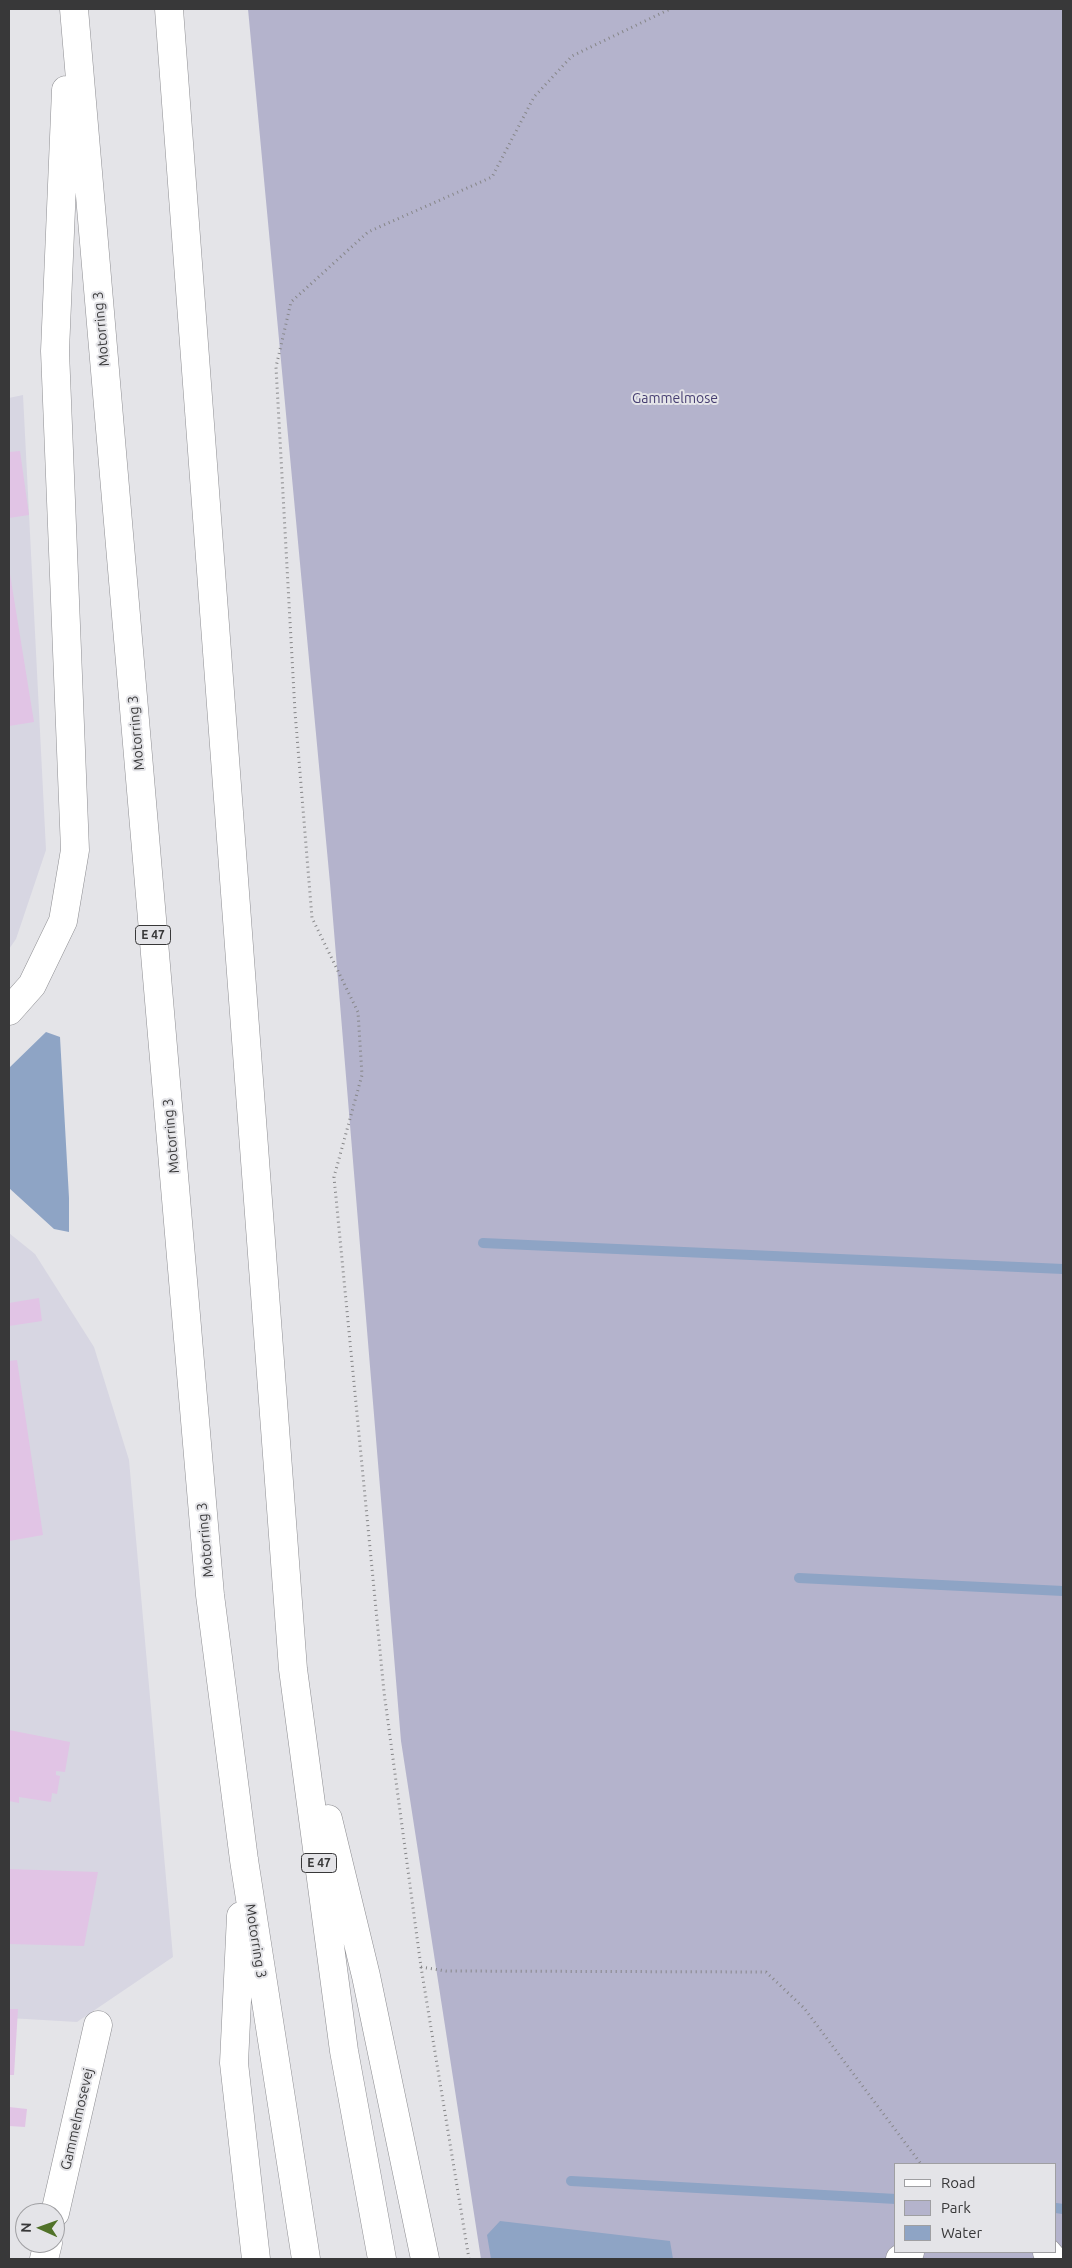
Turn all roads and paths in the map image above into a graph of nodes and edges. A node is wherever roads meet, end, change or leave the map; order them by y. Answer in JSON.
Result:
{"nodes":[{"id":1,"x":70,"y":9,"type":"edge"},
{"id":2,"x":74,"y":9,"type":"edge"},
{"id":3,"x":169,"y":9,"type":"edge"},
{"id":4,"x":174,"y":9,"type":"edge"},
{"id":5,"x":670,"y":9,"type":"edge"},
{"id":6,"x":173,"y":39,"type":"junction"},
{"id":7,"x":9,"y":1010,"type":"edge"},
{"id":8,"x":292,"y":1669,"type":"junction"},
{"id":9,"x":244,"y":1860,"type":"junction"},
{"id":10,"x":421,"y":1967,"type":"junction"},
{"id":11,"x":98,"y":2025,"type":"dead end"},
{"id":12,"x":921,"y":2163,"type":"edge"},
{"id":13,"x":57,"y":2203,"type":"edge"},
{"id":14,"x":256,"y":2259,"type":"edge"},
{"id":15,"x":306,"y":2259,"type":"edge"},
{"id":16,"x":382,"y":2259,"type":"edge"},
{"id":17,"x":425,"y":2259,"type":"edge"},
{"id":18,"x":469,"y":2259,"type":"edge"}],
"edges":[{"from":1,"to":7,"type":"main road"},
{"from":2,"to":9,"type":"main road","name":"Motorring 3","number":"E 47"},
{"from":3,"to":6,"type":"main road","number":"E 47"},
{"from":4,"to":6,"type":"main road"},
{"from":5,"to":10,"type":"path"},
{"from":6,"to":8,"type":"main road","number":"E 47"},
{"from":8,"to":16,"type":"main road","number":"E 47"},
{"from":8,"to":17,"type":"main road"},
{"from":9,"to":14,"type":"main road"},
{"from":9,"to":15,"type":"main road","name":"Motorring 3","number":"E 47"},
{"from":10,"to":12,"type":"path"},
{"from":10,"to":18,"type":"path"},
{"from":11,"to":13,"type":"main road","name":"Gammelmosevej"}]}
